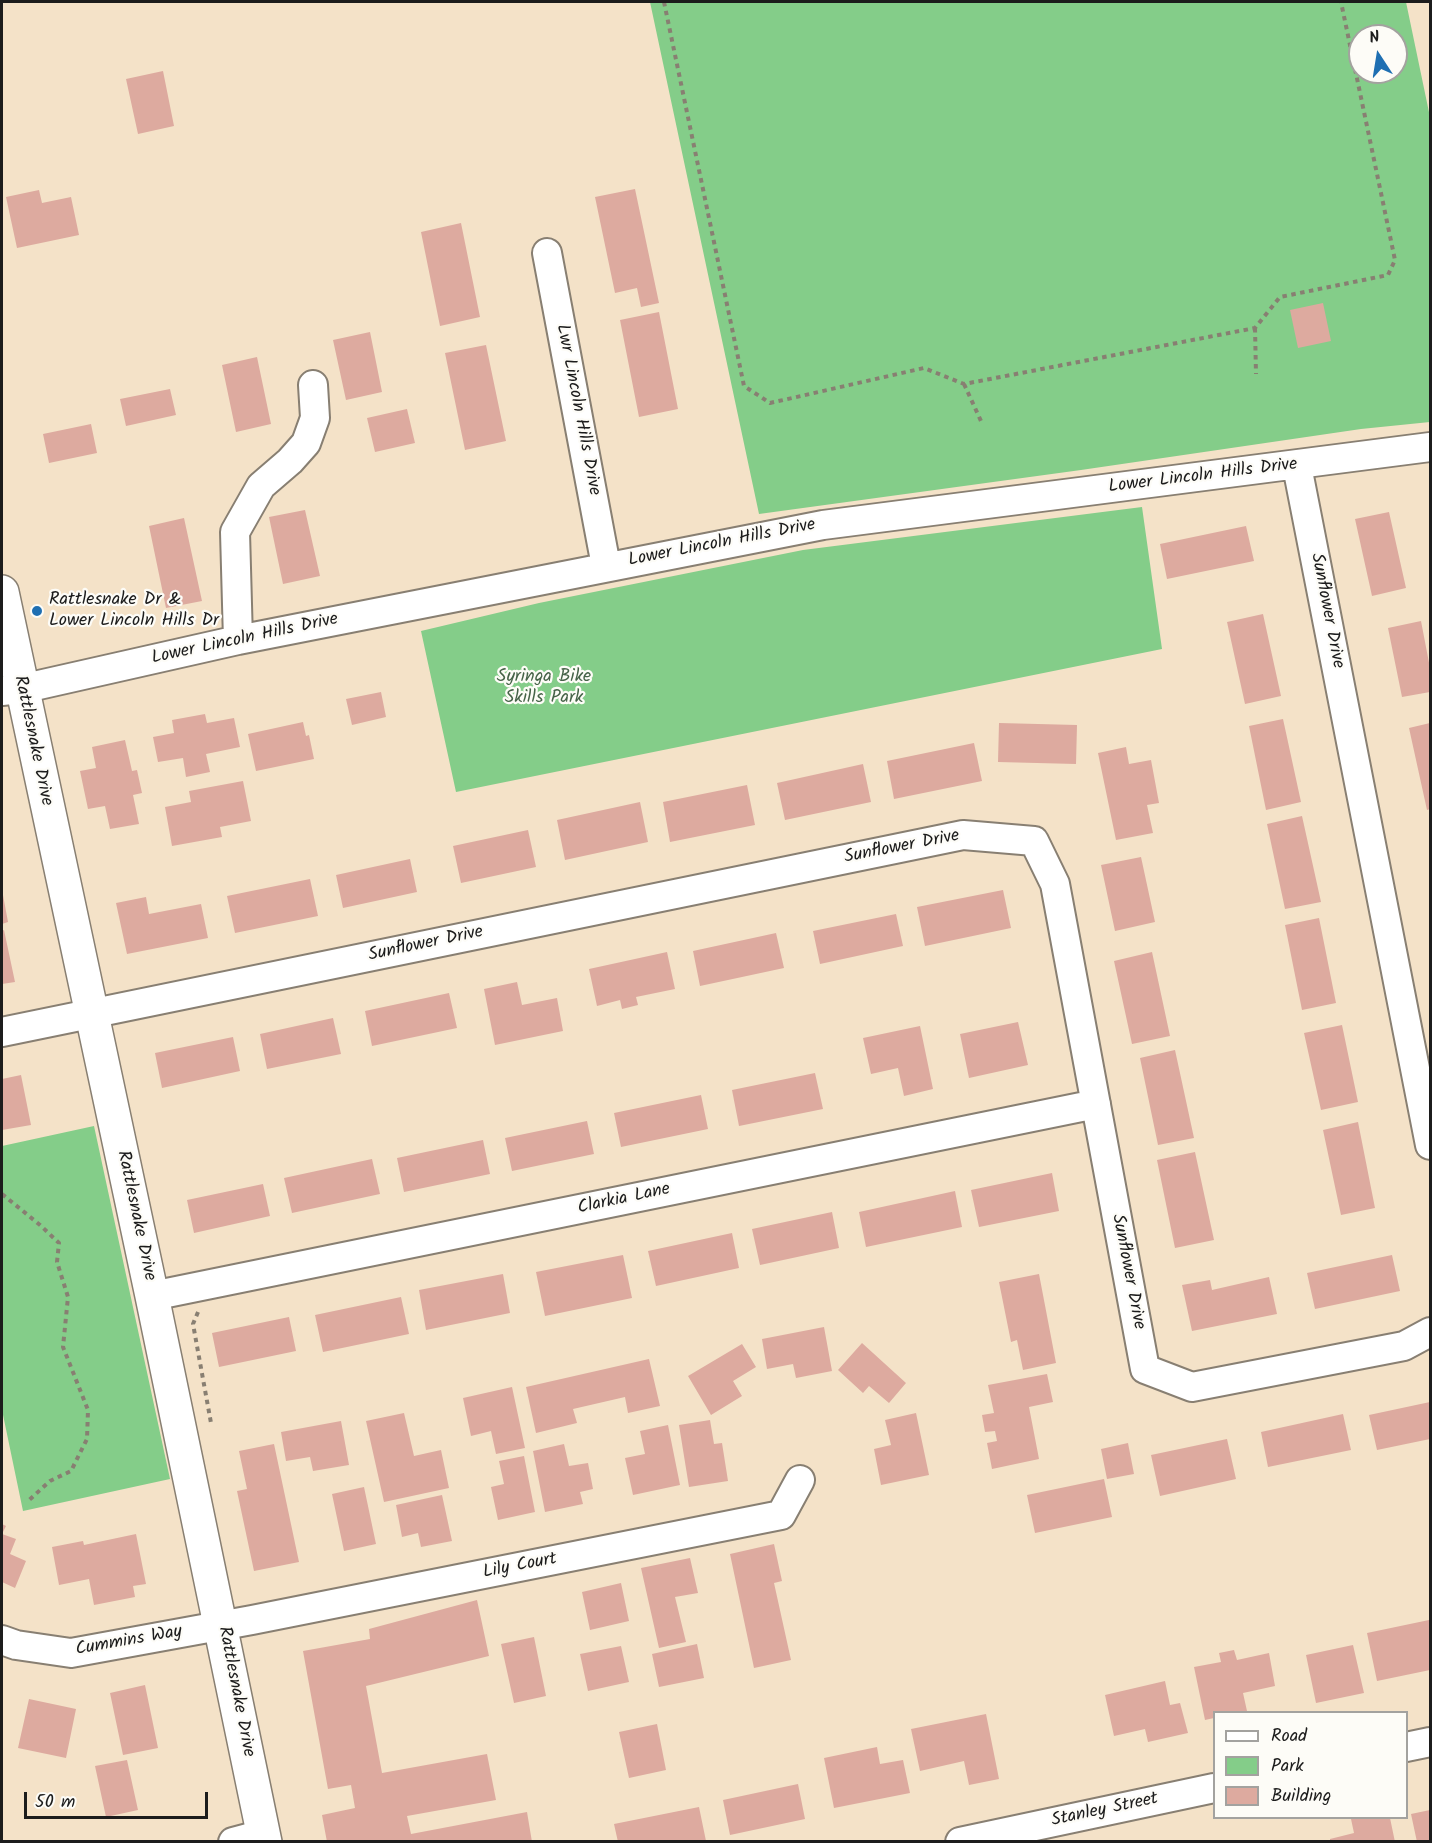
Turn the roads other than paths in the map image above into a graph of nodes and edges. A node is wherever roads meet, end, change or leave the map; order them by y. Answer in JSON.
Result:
{"nodes":[{"id":1,"x":547,"y":254,"type":"dead end"},
{"id":2,"x":314,"y":385,"type":"dead end"},
{"id":3,"x":1431,"y":447,"type":"edge"},
{"id":4,"x":1297,"y":466,"type":"junction"},
{"id":5,"x":606,"y":566,"type":"junction"},
{"id":6,"x":2,"y":592,"type":"edge"},
{"id":7,"x":238,"y":640,"type":"junction"},
{"id":8,"x":11,"y":690,"type":"edge"},
{"id":9,"x":91,"y":1013,"type":"junction"},
{"id":10,"x":2,"y":1032,"type":"edge"},
{"id":11,"x":1095,"y":1104,"type":"junction"},
{"id":12,"x":1431,"y":1145,"type":"edge"},
{"id":13,"x":152,"y":1296,"type":"junction"},
{"id":14,"x":1431,"y":1332,"type":"edge"},
{"id":15,"x":800,"y":1480,"type":"dead end"},
{"id":16,"x":221,"y":1626,"type":"junction"},
{"id":17,"x":2,"y":1640,"type":"edge"},
{"id":18,"x":1431,"y":1742,"type":"edge"},
{"id":19,"x":1408,"y":1747,"type":"edge"},
{"id":20,"x":1213,"y":1788,"type":"edge"},
{"id":21,"x":254,"y":1839,"type":"edge"},
{"id":22,"x":960,"y":1842,"type":"edge"}],
"edges":[{"from":1,"to":5,"type":"street","name":"Lwr Lincoln Hills Drive"},
{"from":2,"to":7,"type":"street"},
{"from":3,"to":4,"type":"street","name":"Lower Lincoln Hills Drive"},
{"from":4,"to":5,"type":"street","name":"Lower Lincoln Hills Drive"},
{"from":4,"to":12,"type":"street","name":"Sunflower Drive"},
{"from":5,"to":7,"type":"street","name":"Lower Lincoln Hills Drive"},
{"from":6,"to":8,"type":"street","name":"Rattlesnake Drive"},
{"from":7,"to":8,"type":"street","name":"Lower Lincoln Hills Drive"},
{"from":8,"to":9,"type":"street","name":"Rattlesnake Drive"},
{"from":9,"to":10,"type":"street"},
{"from":9,"to":11,"type":"street","name":"Sunflower Drive"},
{"from":9,"to":13,"type":"street","name":"Rattlesnake Drive"},
{"from":11,"to":13,"type":"street","name":"Clarkia Lane"},
{"from":11,"to":14,"type":"street","name":"Sunflower Drive"},
{"from":13,"to":16,"type":"street","name":"Rattlesnake Drive"},
{"from":15,"to":16,"type":"street","name":"Lily Court"},
{"from":16,"to":17,"type":"street","name":"Cummins Way"},
{"from":16,"to":21,"type":"street","name":"Rattlesnake Drive"},
{"from":18,"to":19,"type":"street"},
{"from":20,"to":22,"type":"street","name":"Stanley Street"}]}
